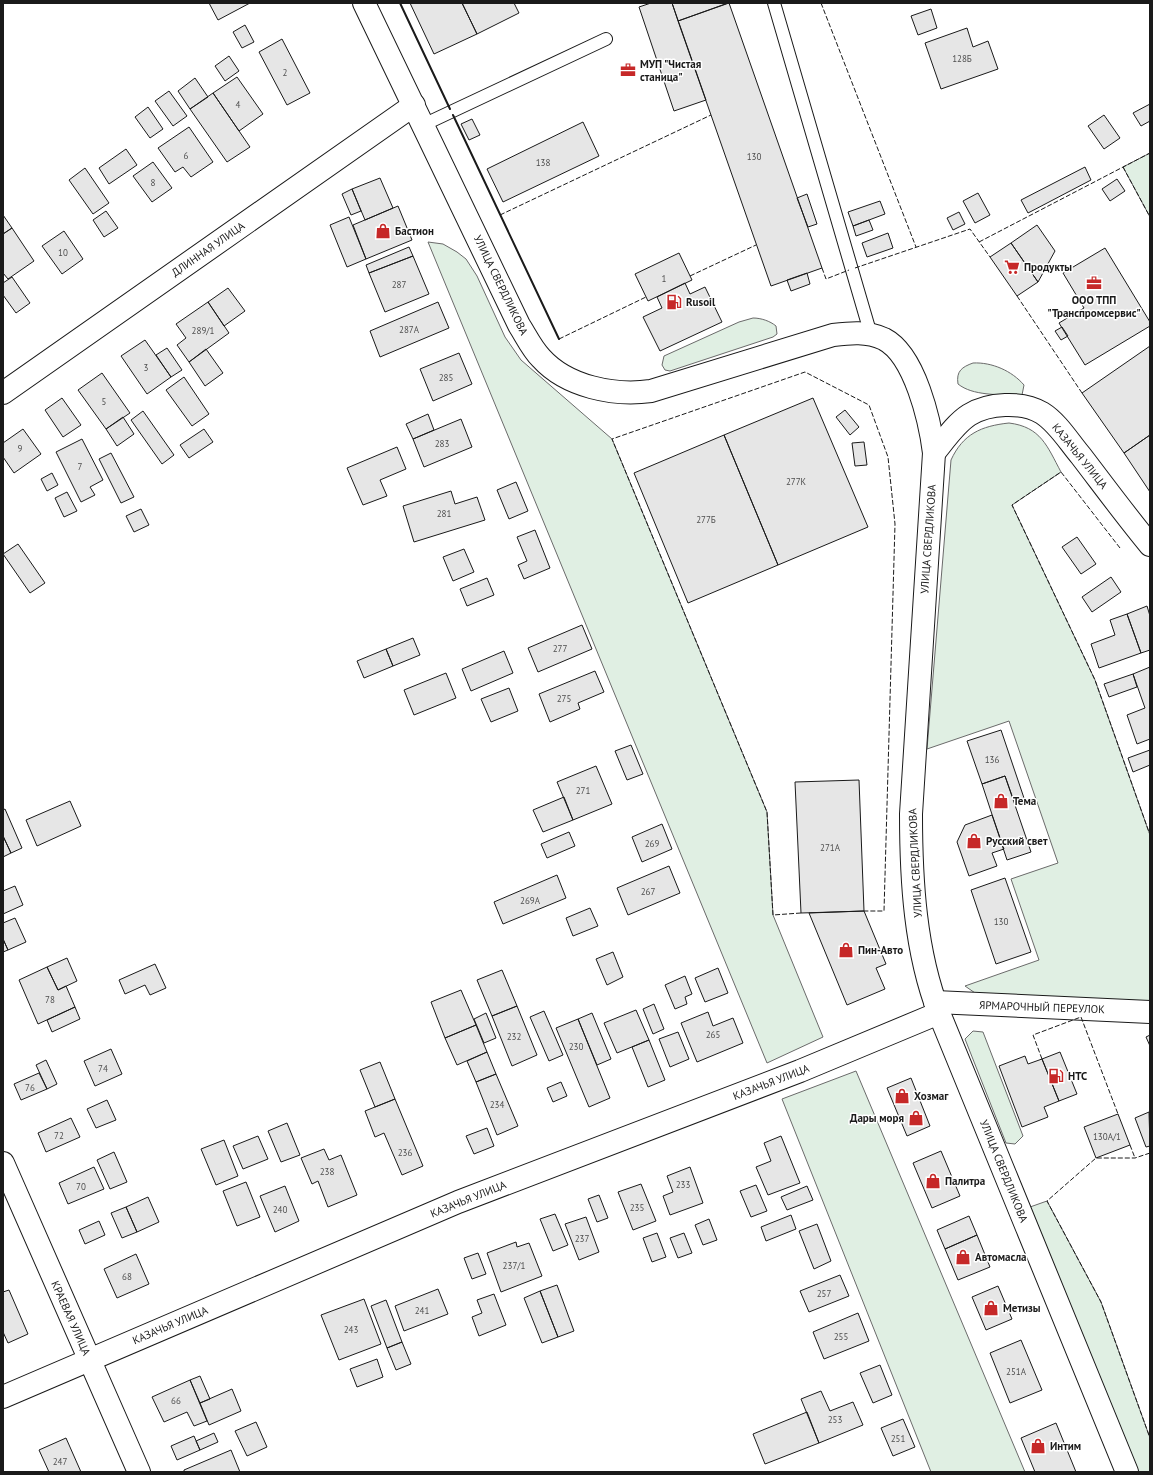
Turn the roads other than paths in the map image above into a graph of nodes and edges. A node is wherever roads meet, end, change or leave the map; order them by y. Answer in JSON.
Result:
{"nodes":[{"id":1,"x":364,"y":3,"type":"edge"},
{"id":2,"x":774,"y":3,"type":"edge"},
{"id":3,"x":606,"y":38,"type":"dead end"},
{"id":4,"x":414,"y":105,"type":"junction"},
{"id":5,"x":423,"y":125,"type":"junction"},
{"id":6,"x":871,"y":335,"type":"junction"},
{"id":7,"x":3,"y":393,"type":"edge"},
{"id":8,"x":934,"y":453,"type":"junction"},
{"id":9,"x":1150,"y":545,"type":"edge"},
{"id":10,"x":937,"y":1008,"type":"junction"},
{"id":11,"x":1150,"y":1012,"type":"edge"},
{"id":12,"x":3,"y":1163,"type":"edge"},
{"id":13,"x":90,"y":1359,"type":"junction"},
{"id":14,"x":3,"y":1397,"type":"edge"},
{"id":15,"x":140,"y":1472,"type":"edge"},
{"id":16,"x":1127,"y":1472,"type":"edge"}],
"edges":[{"from":1,"to":4,"type":"street","name":"УЛИЦА СВЕРДЛИКОВА"},
{"from":2,"to":6,"type":"lane"},
{"from":3,"to":5,"type":"lane"},
{"from":4,"to":5,"type":"street","name":"УЛИЦА СВЕРДЛИКОВА"},
{"from":4,"to":7,"type":"street","name":"ДЛИННАЯ УЛИЦА"},
{"from":5,"to":6,"type":"street","name":"УЛИЦА СВЕРДЛИКОВА"},
{"from":6,"to":8,"type":"street","name":"УЛИЦА СВЕРДЛИКОВА"},
{"from":8,"to":9,"type":"street","name":"КАЗАЧЬЯ УЛИЦА"},
{"from":8,"to":10,"type":"street","name":"УЛИЦА СВЕРДЛИКОВА"},
{"from":10,"to":11,"type":"street","name":"ЯРМАРОЧНЫЙ ПЕРЕУЛОК"},
{"from":10,"to":13,"type":"street","name":"КАЗАЧЬЯ УЛИЦА"},
{"from":10,"to":16,"type":"street","name":"УЛИЦА СВЕРДЛИКОВА"},
{"from":12,"to":13,"type":"street","name":"КРАЕВАЯ УЛИЦА"},
{"from":13,"to":14,"type":"street","name":"КАЗАЧЬЯ УЛИЦА"},
{"from":13,"to":15,"type":"street","name":"КРАЕВАЯ УЛИЦА"}]}
